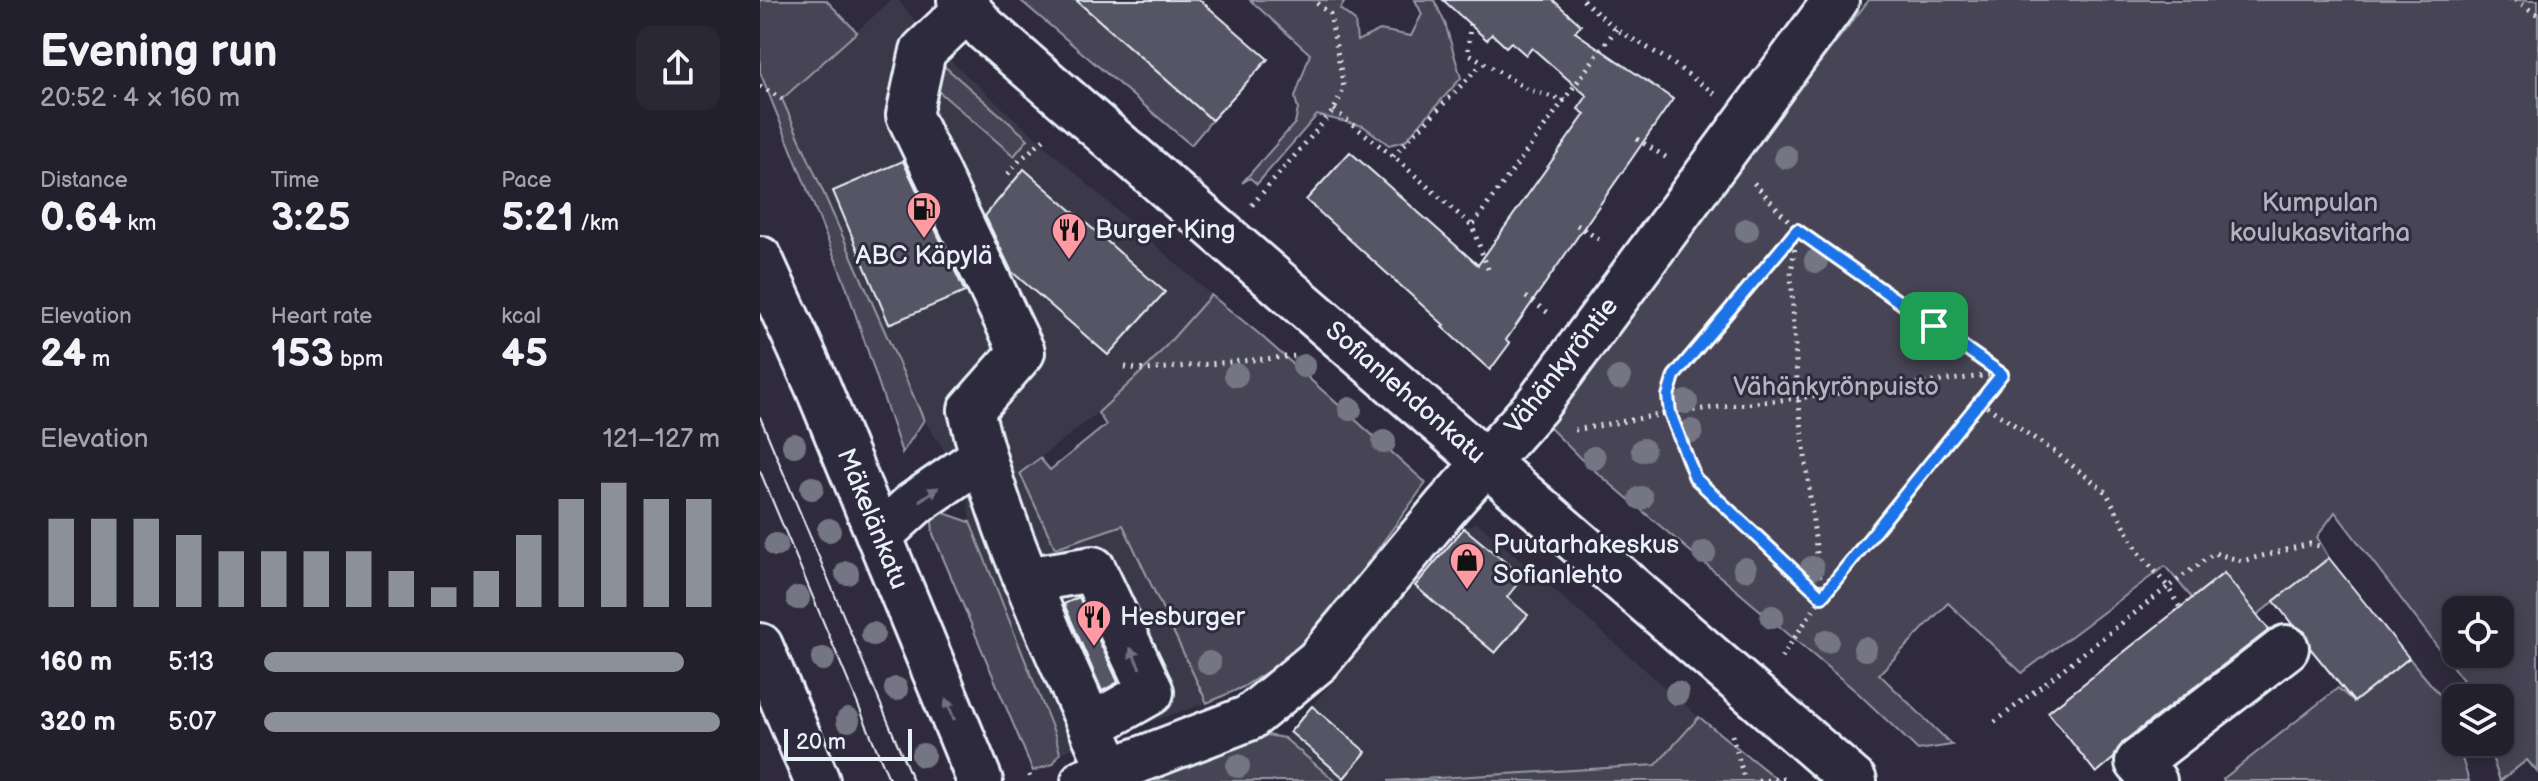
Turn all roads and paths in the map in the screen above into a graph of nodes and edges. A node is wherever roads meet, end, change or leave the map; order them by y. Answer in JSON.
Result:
{"nodes":[{"id":1,"x":1313,"y":0,"type":"edge"},
{"id":2,"x":1583,"y":0,"type":"edge"},
{"id":3,"x":1836,"y":0,"type":"edge"},
{"id":4,"x":2515,"y":0,"type":"edge"},
{"id":5,"x":963,"y":5,"type":"edge"},
{"id":6,"x":2538,"y":15,"type":"edge"},
{"id":7,"x":1470,"y":24,"type":"dead end"},
{"id":8,"x":1616,"y":29,"type":"junction"},
{"id":9,"x":1482,"y":64,"type":"junction"},
{"id":10,"x":760,"y":86,"type":"edge"},
{"id":11,"x":1717,"y":96,"type":"dead end"},
{"id":12,"x":782,"y":99,"type":"dead end"},
{"id":13,"x":1565,"y":101,"type":"junction"},
{"id":14,"x":1334,"y":110,"type":"junction"},
{"id":15,"x":1049,"y":135,"type":"dead end"},
{"id":16,"x":1637,"y":139,"type":"dead end"},
{"id":17,"x":1393,"y":156,"type":"junction"},
{"id":18,"x":1669,"y":159,"type":"dead end"},
{"id":19,"x":1008,"y":174,"type":"dead end"},
{"id":20,"x":1748,"y":176,"type":"dead end"},
{"id":21,"x":1251,"y":206,"type":"dead end"},
{"id":22,"x":1577,"y":225,"type":"dead end"},
{"id":23,"x":1472,"y":226,"type":"junction"},
{"id":24,"x":1797,"y":230,"type":"junction"},
{"id":25,"x":1608,"y":246,"type":"dead end"},
{"id":26,"x":760,"y":259,"type":"edge"},
{"id":27,"x":1488,"y":269,"type":"dead end"},
{"id":28,"x":1526,"y":297,"type":"dead end"},
{"id":29,"x":1556,"y":319,"type":"dead end"},
{"id":30,"x":1303,"y":356,"type":"dead end"},
{"id":31,"x":1125,"y":367,"type":"dead end"},
{"id":32,"x":2002,"y":374,"type":"junction"},
{"id":33,"x":1798,"y":397,"type":"junction"},
{"id":34,"x":1980,"y":402,"type":"junction"},
{"id":35,"x":1670,"y":413,"type":"junction"},
{"id":36,"x":1568,"y":431,"type":"dead end"},
{"id":37,"x":982,"y":457,"type":"junction"},
{"id":38,"x":1486,"y":463,"type":"junction"},
{"id":39,"x":879,"y":536,"type":"junction"},
{"id":40,"x":2324,"y":547,"type":"dead end"},
{"id":41,"x":1026,"y":580,"type":"junction"},
{"id":42,"x":2168,"y":587,"type":"junction"},
{"id":43,"x":1822,"y":597,"type":"junction"},
{"id":44,"x":2180,"y":608,"type":"dead end"},
{"id":45,"x":760,"y":646,"type":"edge"},
{"id":46,"x":2286,"y":648,"type":"dead end"},
{"id":47,"x":1776,"y":665,"type":"dead end"},
{"id":48,"x":1995,"y":722,"type":"dead end"},
{"id":49,"x":1091,"y":726,"type":"junction"},
{"id":50,"x":1730,"y":728,"type":"dead end"},
{"id":51,"x":1097,"y":775,"type":"edge"},
{"id":52,"x":1796,"y":778,"type":"dead end"},
{"id":53,"x":817,"y":781,"type":"edge"},
{"id":54,"x":980,"y":781,"type":"edge"},
{"id":55,"x":1745,"y":781,"type":"edge"},
{"id":56,"x":1758,"y":781,"type":"edge"},
{"id":57,"x":1854,"y":781,"type":"edge"},
{"id":58,"x":2154,"y":781,"type":"edge"}],
"edges":[{"from":1,"to":14,"type":"path"},
{"from":2,"to":8,"type":"path"},
{"from":3,"to":38,"type":"street","name":"Vähänkyröntie"},
{"from":4,"to":6,"type":"path"},
{"from":5,"to":37,"type":"street"},
{"from":5,"to":38,"type":"street","name":"Sofianlehdonkatu"},
{"from":7,"to":9,"type":"path"},
{"from":8,"to":11,"type":"path"},
{"from":8,"to":13,"type":"path"},
{"from":9,"to":13,"type":"path"},
{"from":9,"to":17,"type":"path"},
{"from":10,"to":12,"type":"path"},
{"from":13,"to":23,"type":"path"},
{"from":14,"to":17,"type":"path"},
{"from":14,"to":21,"type":"path"},
{"from":15,"to":19,"type":"path"},
{"from":16,"to":18,"type":"path"},
{"from":17,"to":23,"type":"path"},
{"from":20,"to":24,"type":"path"},
{"from":22,"to":25,"type":"path"},
{"from":23,"to":27,"type":"path"},
{"from":24,"to":32,"type":"path"},
{"from":24,"to":33,"type":"path"},
{"from":24,"to":35,"type":"path"},
{"from":26,"to":39,"type":"street","name":"Mäkelänkatu"},
{"from":28,"to":29,"type":"path"},
{"from":30,"to":31,"type":"path"},
{"from":32,"to":33,"type":"path"},
{"from":32,"to":34,"type":"path"},
{"from":33,"to":35,"type":"path"},
{"from":33,"to":43,"type":"path"},
{"from":34,"to":42,"type":"path"},
{"from":34,"to":43,"type":"path"},
{"from":35,"to":36,"type":"path"},
{"from":35,"to":43,"type":"path"},
{"from":39,"to":37,"type":"street","one_way":true},
{"from":37,"to":41,"type":"street"},
{"from":38,"to":51,"type":"street","name":"Vähänkyröntie"},
{"from":38,"to":57,"type":"street","name":"Sofianlehdonkatu"},
{"from":54,"to":39,"type":"street","name":"Mäkelänkatu","one_way":true},
{"from":40,"to":42,"type":"path"},
{"from":41,"to":49,"type":"street"},
{"from":49,"to":41,"type":"street","one_way":true},
{"from":42,"to":44,"type":"path"},
{"from":42,"to":48,"type":"path"},
{"from":43,"to":47,"type":"path"},
{"from":45,"to":53,"type":"street"},
{"from":46,"to":58,"type":"street"},
{"from":49,"to":51,"type":"street"},
{"from":50,"to":55,"type":"path"},
{"from":52,"to":56,"type":"path"}]}
